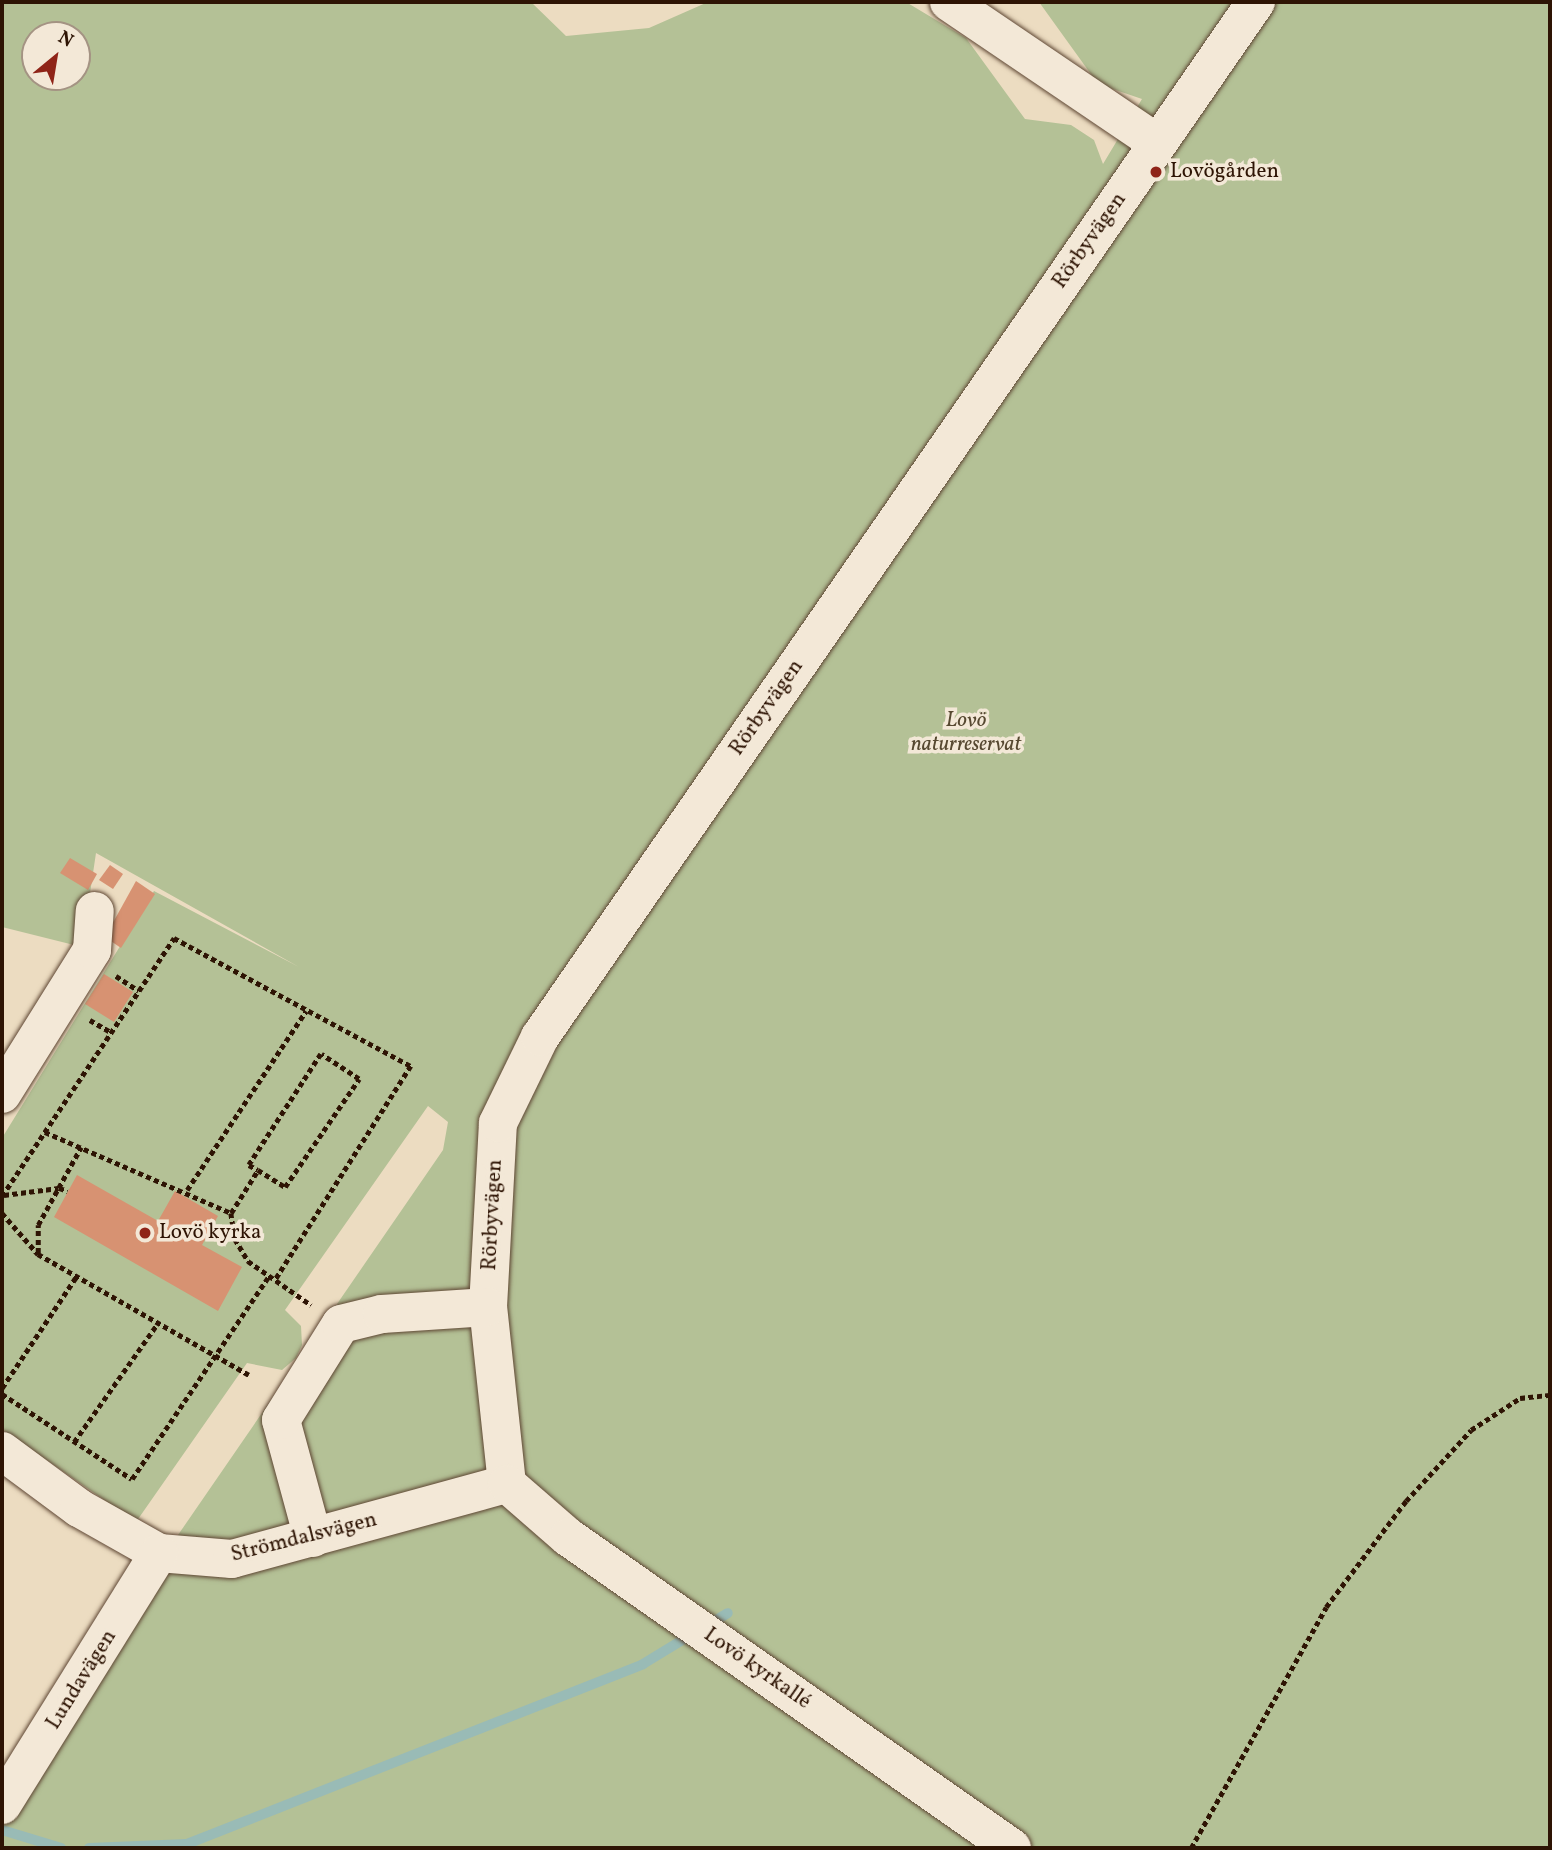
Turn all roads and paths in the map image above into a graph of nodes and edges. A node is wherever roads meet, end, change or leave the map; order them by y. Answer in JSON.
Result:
{"nodes":[{"id":1,"x":949,"y":2,"type":"edge"},
{"id":2,"x":1256,"y":2,"type":"edge"},
{"id":3,"x":1157,"y":143,"type":"junction"},
{"id":4,"x":95,"y":911,"type":"dead end"},
{"id":5,"x":306,"y":1010,"type":"junction"},
{"id":6,"x":2,"y":1094,"type":"edge"},
{"id":7,"x":46,"y":1132,"type":"junction"},
{"id":8,"x":82,"y":1147,"type":"junction"},
{"id":9,"x":258,"y":1170,"type":"junction"},
{"id":10,"x":59,"y":1188,"type":"junction"},
{"id":11,"x":187,"y":1190,"type":"junction"},
{"id":12,"x":68,"y":1191,"type":"dead end"},
{"id":13,"x":2,"y":1196,"type":"edge"},
{"id":14,"x":2,"y":1213,"type":"edge"},
{"id":15,"x":231,"y":1213,"type":"junction"},
{"id":16,"x":38,"y":1254,"type":"junction"},
{"id":17,"x":76,"y":1277,"type":"junction"},
{"id":18,"x":272,"y":1278,"type":"junction"},
{"id":19,"x":488,"y":1307,"type":"junction"},
{"id":20,"x":158,"y":1323,"type":"junction"},
{"id":21,"x":341,"y":1324,"type":"junction"},
{"id":22,"x":216,"y":1356,"type":"junction"},
{"id":23,"x":249,"y":1375,"type":"dead end"},
{"id":24,"x":2,"y":1388,"type":"edge"},
{"id":25,"x":2,"y":1394,"type":"edge"},
{"id":26,"x":1550,"y":1395,"type":"edge"},
{"id":27,"x":74,"y":1442,"type":"junction"},
{"id":28,"x":2,"y":1451,"type":"edge"},
{"id":29,"x":507,"y":1484,"type":"junction"},
{"id":30,"x":313,"y":1538,"type":"junction"},
{"id":31,"x":159,"y":1553,"type":"junction"},
{"id":32,"x":6,"y":1798,"type":"edge"},
{"id":33,"x":1012,"y":1848,"type":"edge"},
{"id":34,"x":1191,"y":1848,"type":"edge"}],
"edges":[{"from":1,"to":3,"type":"street"},
{"from":2,"to":3,"type":"street","name":"Rörbyvägen"},
{"from":3,"to":19,"type":"street","name":"Rörbyvägen"},
{"from":4,"to":6,"type":"street"},
{"from":5,"to":7,"type":"path"},
{"from":5,"to":11,"type":"path"},
{"from":5,"to":18,"type":"path"},
{"from":7,"to":8,"type":"path"},
{"from":7,"to":13,"type":"path"},
{"from":8,"to":10,"type":"path"},
{"from":8,"to":11,"type":"path"},
{"from":9,"to":9,"type":"path"},
{"from":9,"to":15,"type":"path"},
{"from":10,"to":12,"type":"path"},
{"from":10,"to":13,"type":"path"},
{"from":10,"to":16,"type":"path"},
{"from":11,"to":15,"type":"path"},
{"from":14,"to":16,"type":"path"},
{"from":15,"to":18,"type":"path"},
{"from":16,"to":17,"type":"path"},
{"from":17,"to":20,"type":"path"},
{"from":17,"to":24,"type":"path"},
{"from":18,"to":21,"type":"path"},
{"from":18,"to":22,"type":"path"},
{"from":19,"to":21,"type":"street"},
{"from":19,"to":29,"type":"street","name":"Rörbyvägen"},
{"from":20,"to":22,"type":"path"},
{"from":20,"to":27,"type":"path"},
{"from":21,"to":30,"type":"street"},
{"from":22,"to":23,"type":"path"},
{"from":22,"to":27,"type":"path"},
{"from":25,"to":27,"type":"path"},
{"from":26,"to":34,"type":"path"},
{"from":28,"to":31,"type":"street","name":"Strömdalsvägen"},
{"from":29,"to":30,"type":"street","name":"Strömdalsvägen"},
{"from":29,"to":33,"type":"street","name":"Lovö kyrkallé"},
{"from":30,"to":31,"type":"street","name":"Strömdalsvägen"},
{"from":31,"to":32,"type":"street","name":"Lundavägen"}]}
